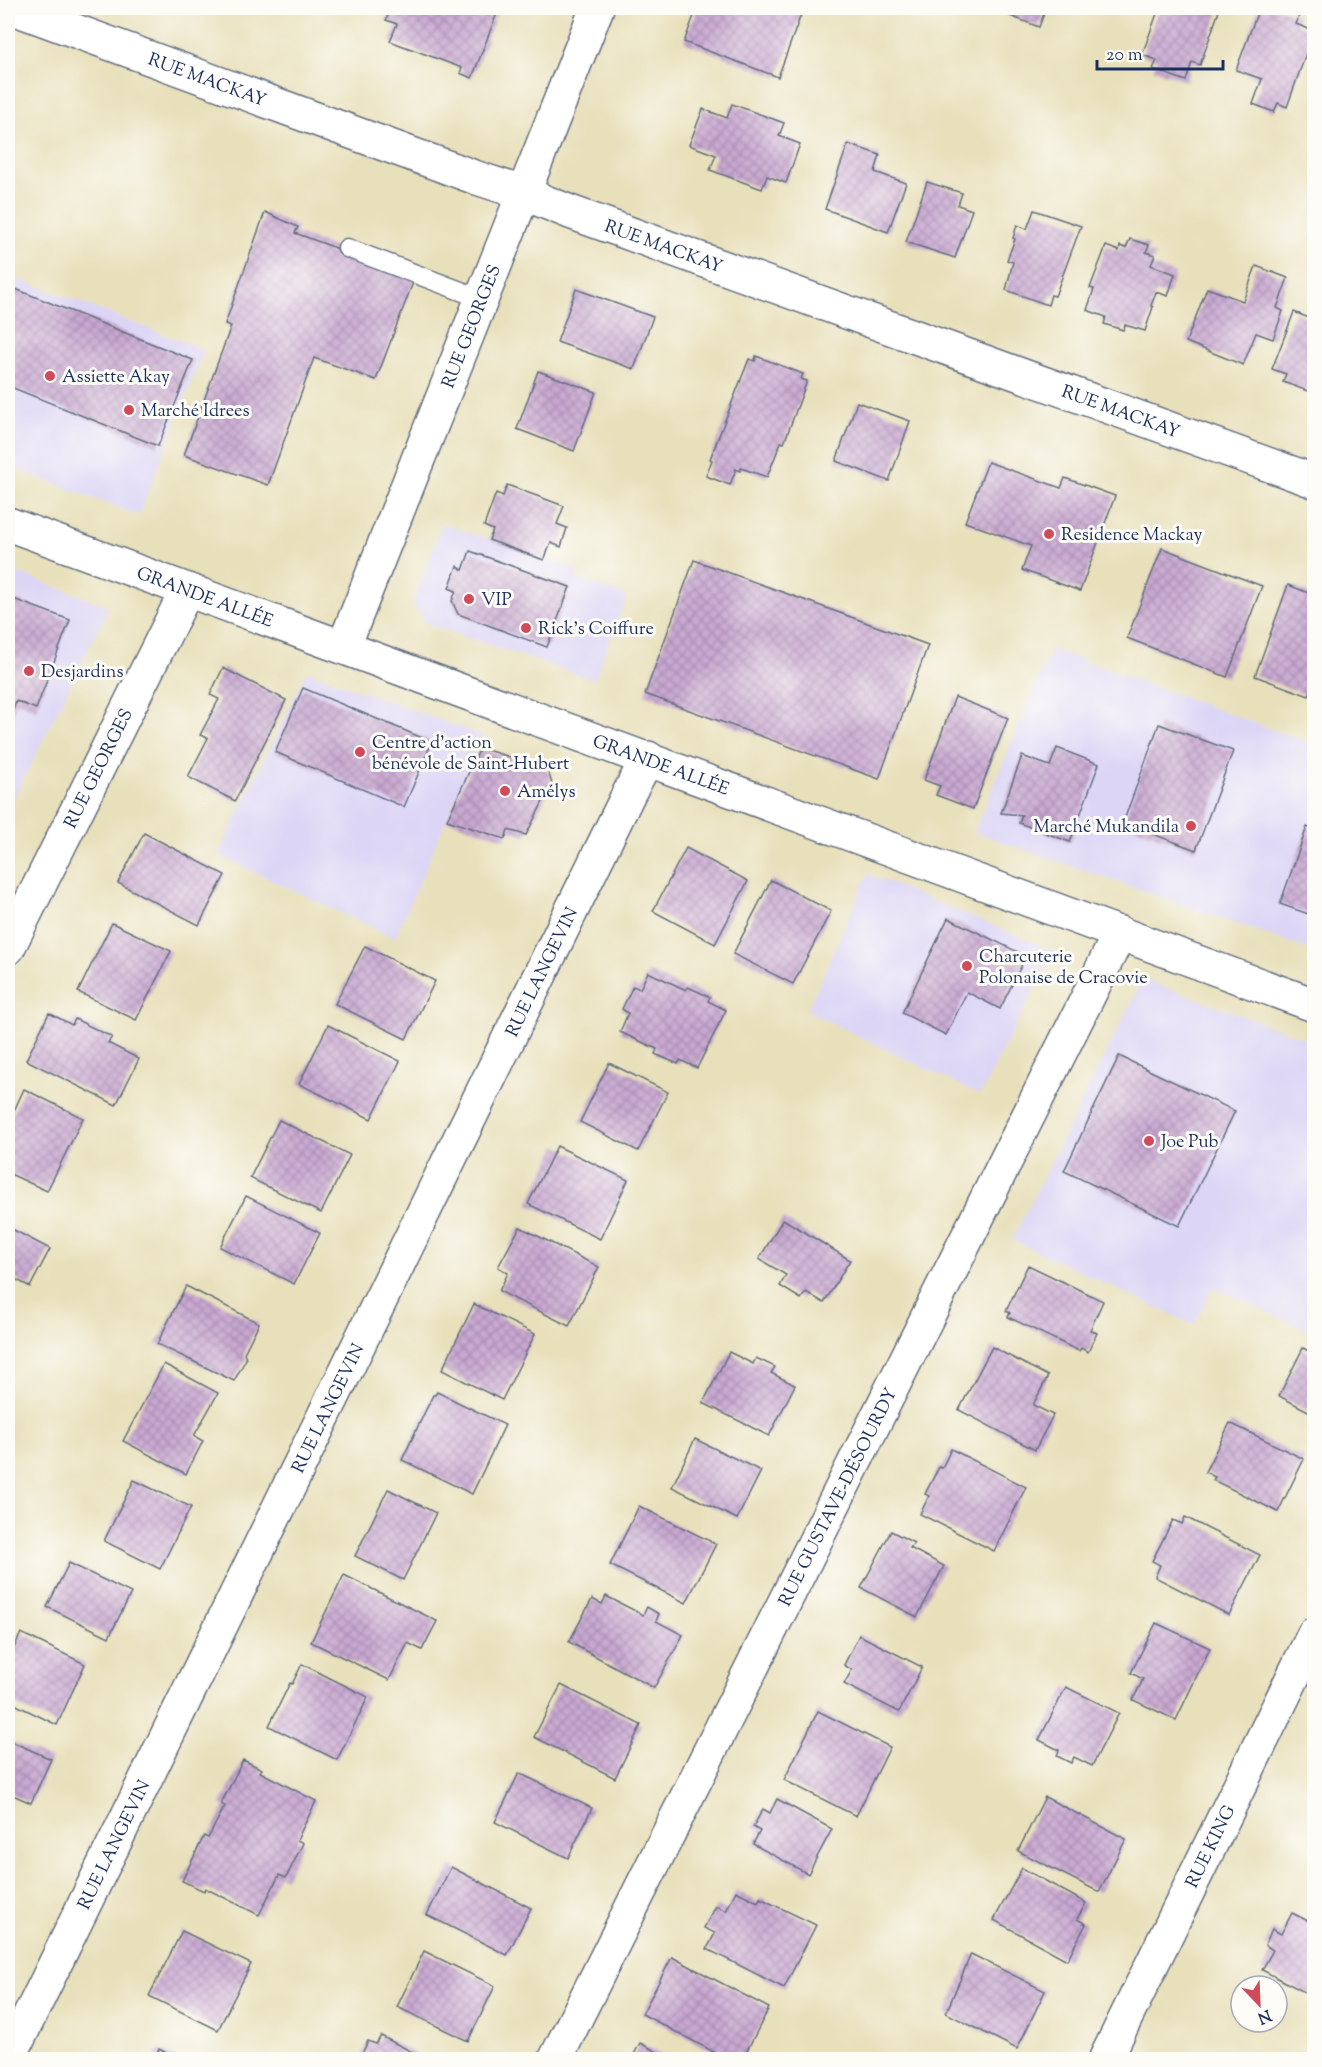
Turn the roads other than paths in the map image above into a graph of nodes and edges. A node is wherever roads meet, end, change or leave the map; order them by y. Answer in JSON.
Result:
{"nodes":[{"id":1,"x":13,"y":8,"type":"edge"},
{"id":2,"x":597,"y":8,"type":"edge"},
{"id":3,"x":523,"y":193,"type":"junction"},
{"id":4,"x":347,"y":248,"type":"dead end"},
{"id":5,"x":482,"y":299,"type":"junction"},
{"id":6,"x":1314,"y":481,"type":"edge"},
{"id":7,"x":8,"y":524,"type":"edge"},
{"id":8,"x":187,"y":590,"type":"junction"},
{"id":9,"x":344,"y":646,"type":"junction"},
{"id":10,"x":648,"y":758,"type":"junction"},
{"id":11,"x":1120,"y":933,"type":"junction"},
{"id":12,"x":8,"y":948,"type":"edge"},
{"id":13,"x":1314,"y":1005,"type":"edge"},
{"id":14,"x":1314,"y":1634,"type":"edge"},
{"id":15,"x":8,"y":2060,"type":"edge"},
{"id":16,"x":555,"y":2060,"type":"edge"},
{"id":17,"x":1105,"y":2060,"type":"edge"}],
"edges":[{"from":1,"to":3,"type":"street","name":"RUE MACKAY"},
{"from":2,"to":3,"type":"street","name":"RUE GEORGES"},
{"from":3,"to":5,"type":"street","name":"RUE GEORGES"},
{"from":3,"to":6,"type":"street","name":"RUE MACKAY"},
{"from":4,"to":5,"type":"lane"},
{"from":5,"to":9,"type":"street","name":"RUE GEORGES"},
{"from":7,"to":8,"type":"street","name":"GRANDE ALLÉE"},
{"from":8,"to":9,"type":"street","name":"GRANDE ALLÉE"},
{"from":8,"to":12,"type":"street","name":"RUE GEORGES"},
{"from":9,"to":10,"type":"street","name":"GRANDE ALLÉE"},
{"from":10,"to":11,"type":"street","name":"GRANDE ALLÉE"},
{"from":10,"to":15,"type":"street","name":"RUE LANGEVIN"},
{"from":11,"to":13,"type":"street","name":"GRANDE ALLÉE"},
{"from":11,"to":16,"type":"street","name":"RUE GUSTAVE-DÉSOURDY"},
{"from":14,"to":17,"type":"street","name":"RUE KING"}]}
